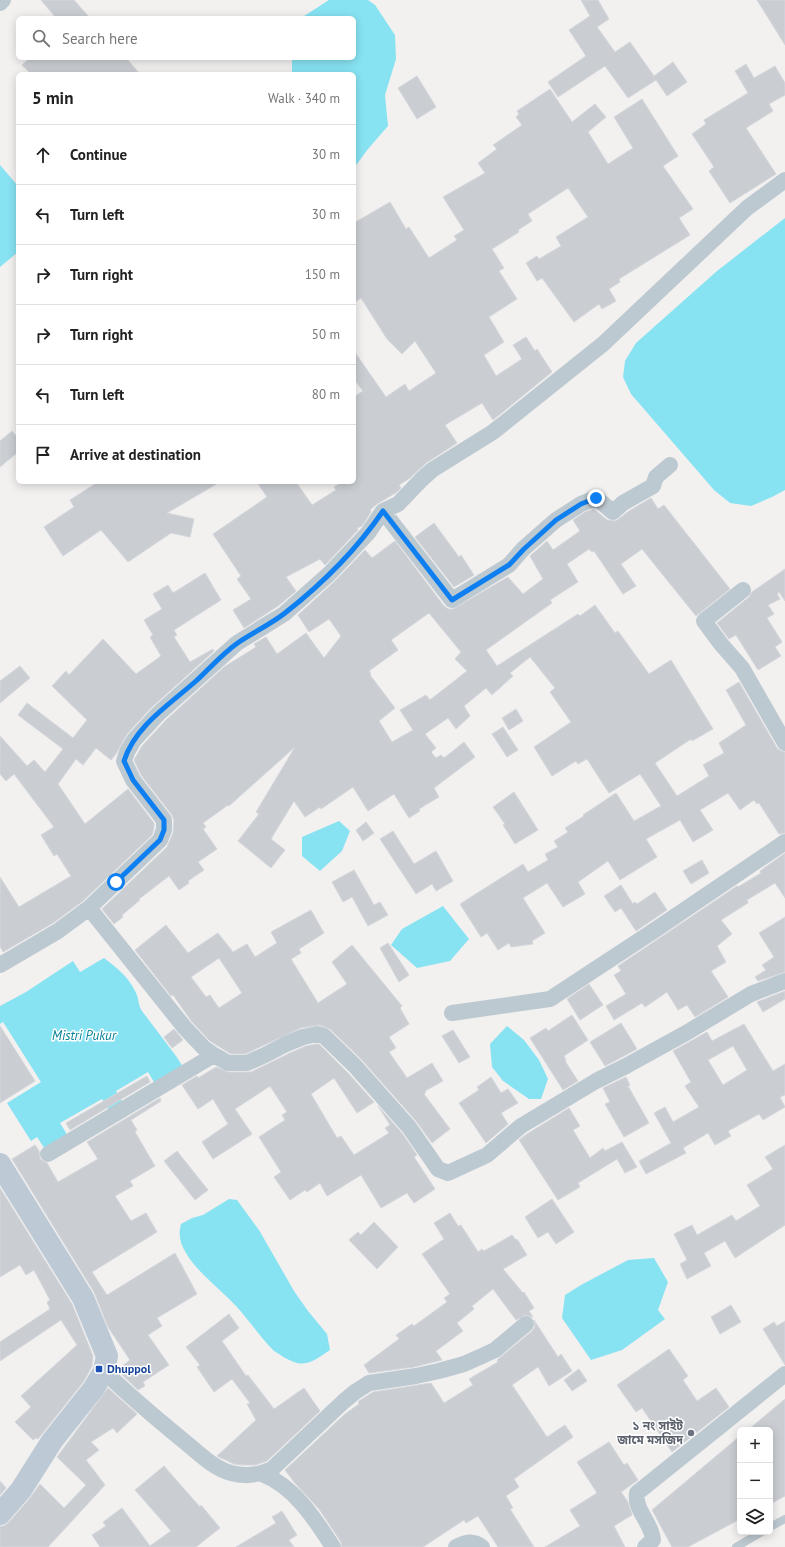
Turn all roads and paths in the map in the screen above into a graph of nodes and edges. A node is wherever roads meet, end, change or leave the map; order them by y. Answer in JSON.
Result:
{"nodes":[{"id":1,"x":3,"y":0,"type":"edge"},
{"id":2,"x":0,"y":3,"type":"edge"},
{"id":3,"x":785,"y":180,"type":"edge"},
{"id":4,"x":670,"y":465,"type":"dead end"},
{"id":5,"x":383,"y":511,"type":"junction"},
{"id":6,"x":743,"y":590,"type":"dead end"},
{"id":7,"x":785,"y":743,"type":"edge"},
{"id":8,"x":785,"y":842,"type":"edge"},
{"id":9,"x":89,"y":908,"type":"junction"},
{"id":10,"x":0,"y":965,"type":"edge"},
{"id":11,"x":785,"y":981,"type":"edge"},
{"id":12,"x":452,"y":1013,"type":"dead end"},
{"id":13,"x":214,"y":1055,"type":"junction"},
{"id":14,"x":48,"y":1154,"type":"dead end"},
{"id":15,"x":0,"y":1164,"type":"edge"},
{"id":16,"x":526,"y":1324,"type":"dead end"},
{"id":17,"x":104,"y":1371,"type":"junction"},
{"id":18,"x":785,"y":1374,"type":"edge"},
{"id":19,"x":262,"y":1474,"type":"junction"},
{"id":20,"x":0,"y":1514,"type":"edge"},
{"id":21,"x":785,"y":1519,"type":"edge"},
{"id":22,"x":773,"y":1525,"type":"edge"},
{"id":23,"x":757,"y":1535,"type":"edge"},
{"id":24,"x":333,"y":1547,"type":"edge"},
{"id":25,"x":456,"y":1547,"type":"edge"},
{"id":26,"x":482,"y":1547,"type":"edge"},
{"id":27,"x":645,"y":1547,"type":"edge"},
{"id":28,"x":736,"y":1547,"type":"edge"}],
"edges":[{"from":1,"to":2,"type":"street"},
{"from":3,"to":5,"type":"street"},
{"from":4,"to":5,"type":"street"},
{"from":5,"to":9,"type":"street"},
{"from":6,"to":7,"type":"street"},
{"from":8,"to":12,"type":"street"},
{"from":9,"to":10,"type":"street"},
{"from":9,"to":13,"type":"street"},
{"from":11,"to":13,"type":"street"},
{"from":13,"to":14,"type":"street"},
{"from":15,"to":17,"type":"street"},
{"from":16,"to":19,"type":"street"},
{"from":17,"to":19,"type":"street"},
{"from":17,"to":20,"type":"street"},
{"from":18,"to":27,"type":"street"},
{"from":19,"to":24,"type":"street"},
{"from":21,"to":22,"type":"lane"},
{"from":23,"to":28,"type":"lane"},
{"from":25,"to":26,"type":"street"}]}
